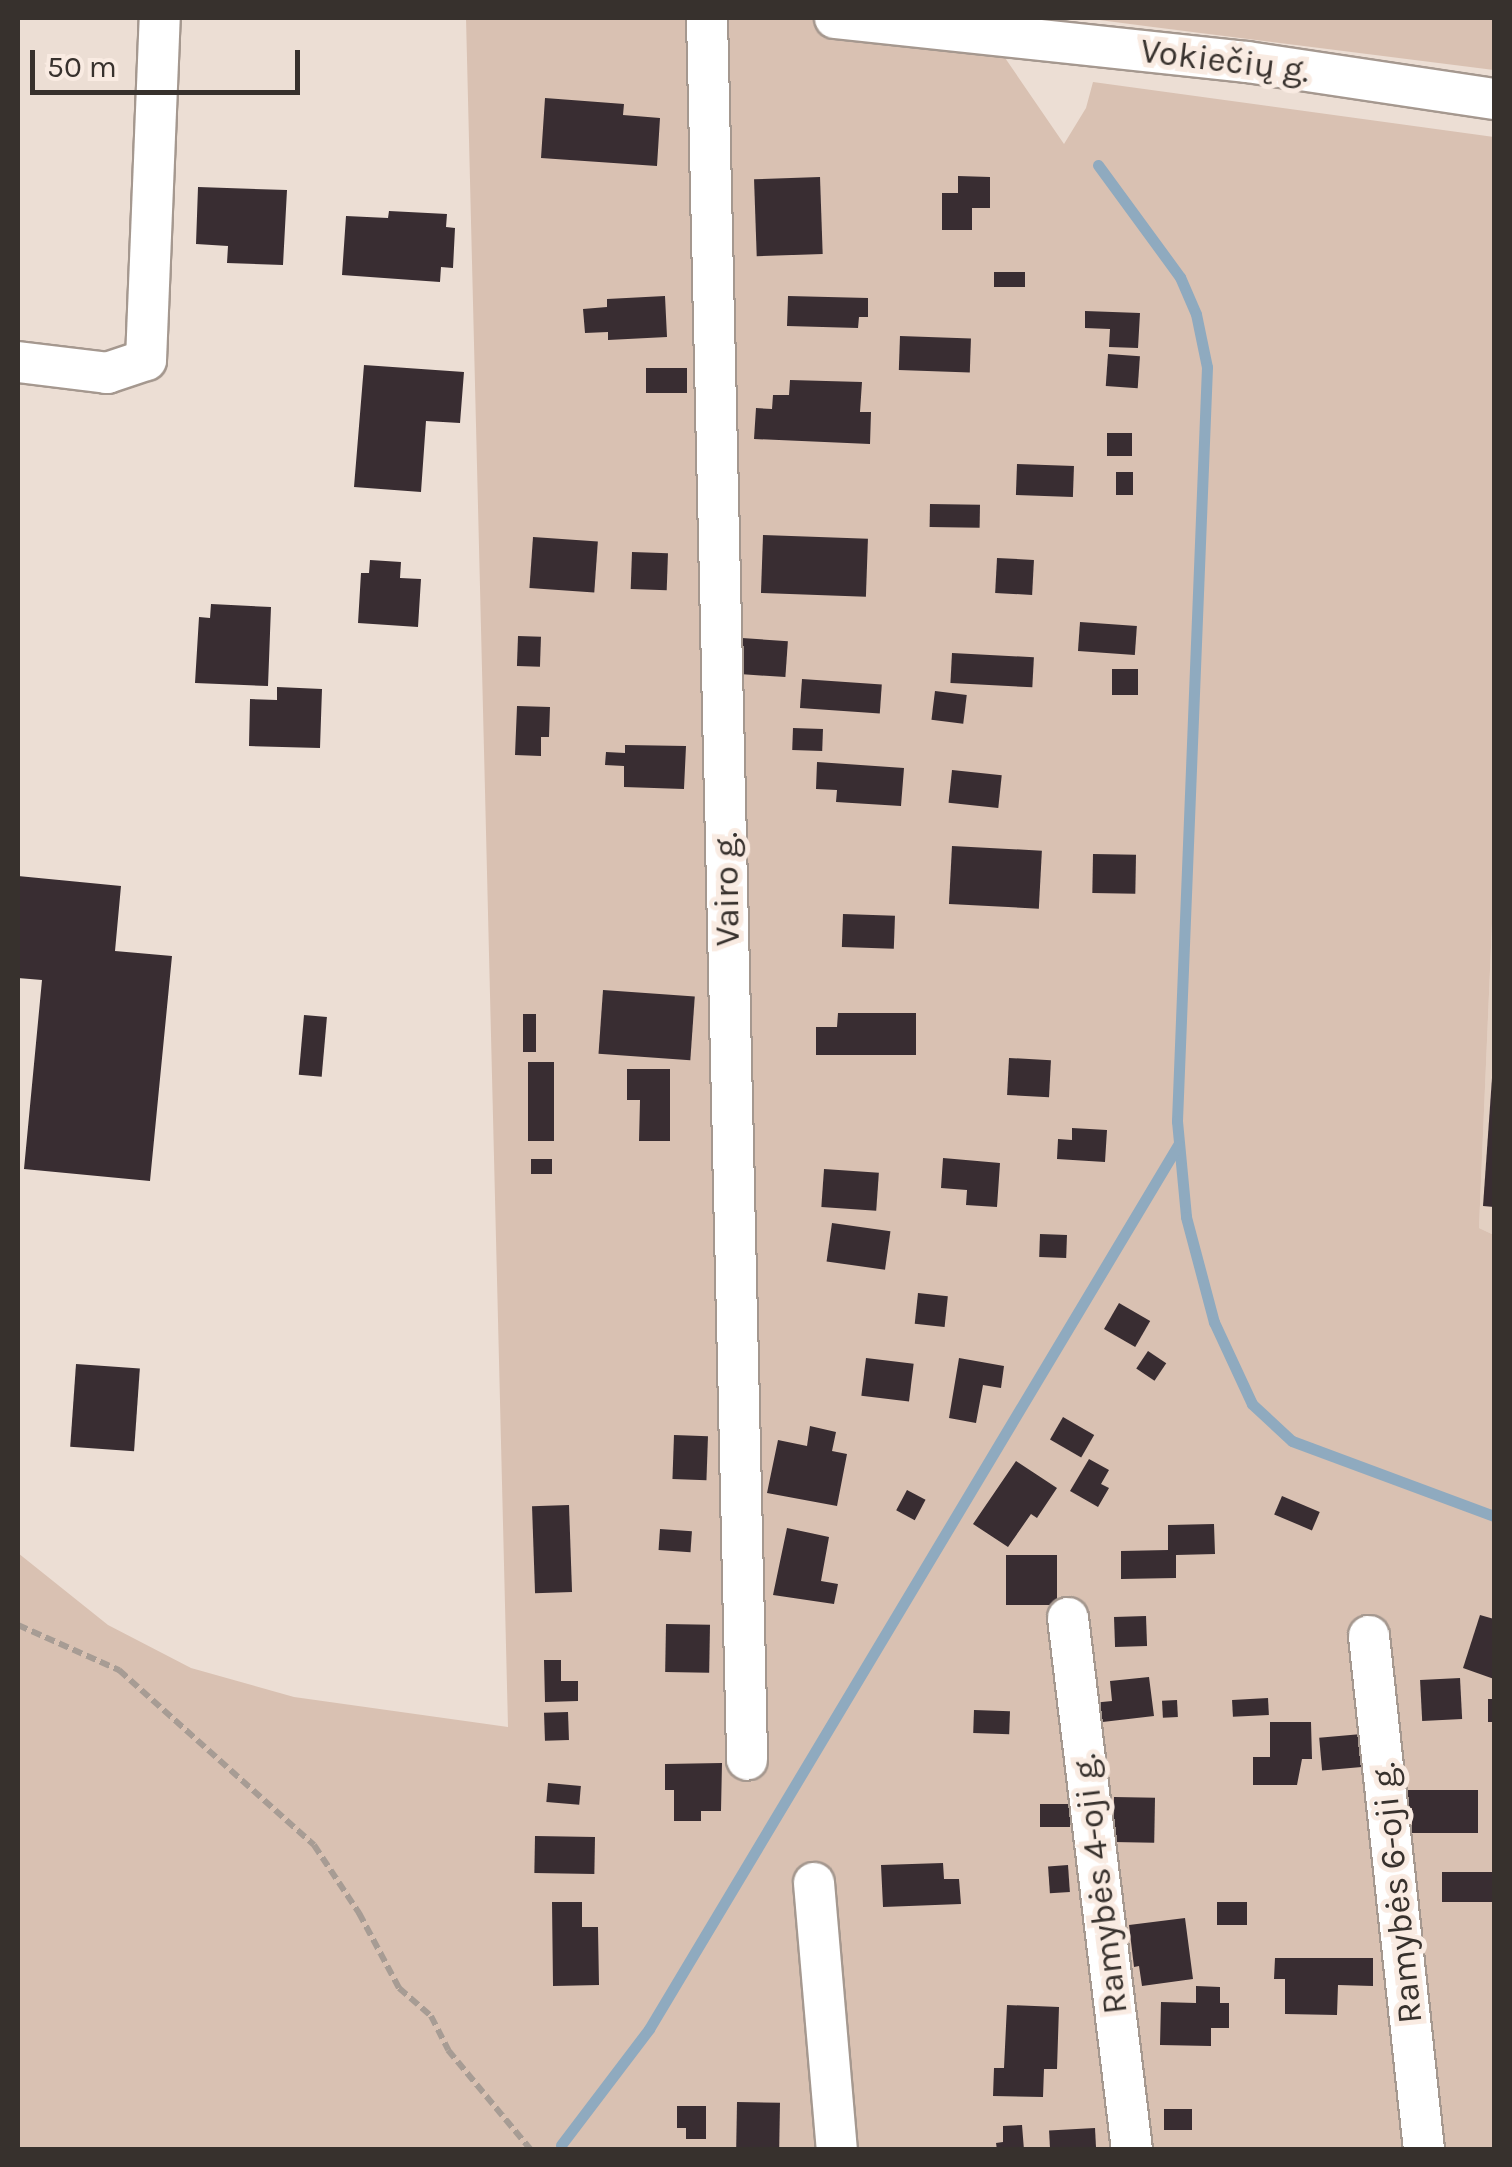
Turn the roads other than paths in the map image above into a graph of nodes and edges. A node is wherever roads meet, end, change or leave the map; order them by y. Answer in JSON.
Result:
{"nodes":[{"id":1,"x":160,"y":18,"type":"edge"},
{"id":2,"x":707,"y":18,"type":"edge"},
{"id":3,"x":835,"y":18,"type":"edge"},
{"id":4,"x":1494,"y":99,"type":"edge"},
{"id":5,"x":18,"y":362,"type":"edge"},
{"id":6,"x":1068,"y":1618,"type":"dead end"},
{"id":7,"x":1369,"y":1636,"type":"dead end"},
{"id":8,"x":747,"y":1760,"type":"dead end"},
{"id":9,"x":814,"y":1883,"type":"dead end"},
{"id":10,"x":837,"y":2150,"type":"edge"},
{"id":11,"x":1132,"y":2150,"type":"edge"},
{"id":12,"x":1424,"y":2150,"type":"edge"}],
"edges":[{"from":1,"to":5,"type":"street"},
{"from":2,"to":8,"type":"street","name":"Vairo g."},
{"from":3,"to":4,"type":"street","name":"Vokiečių g."},
{"from":6,"to":11,"type":"street","name":"Ramybės 4-oji g."},
{"from":7,"to":12,"type":"street","name":"Ramybės 6-oji g."},
{"from":9,"to":10,"type":"street"}]}
